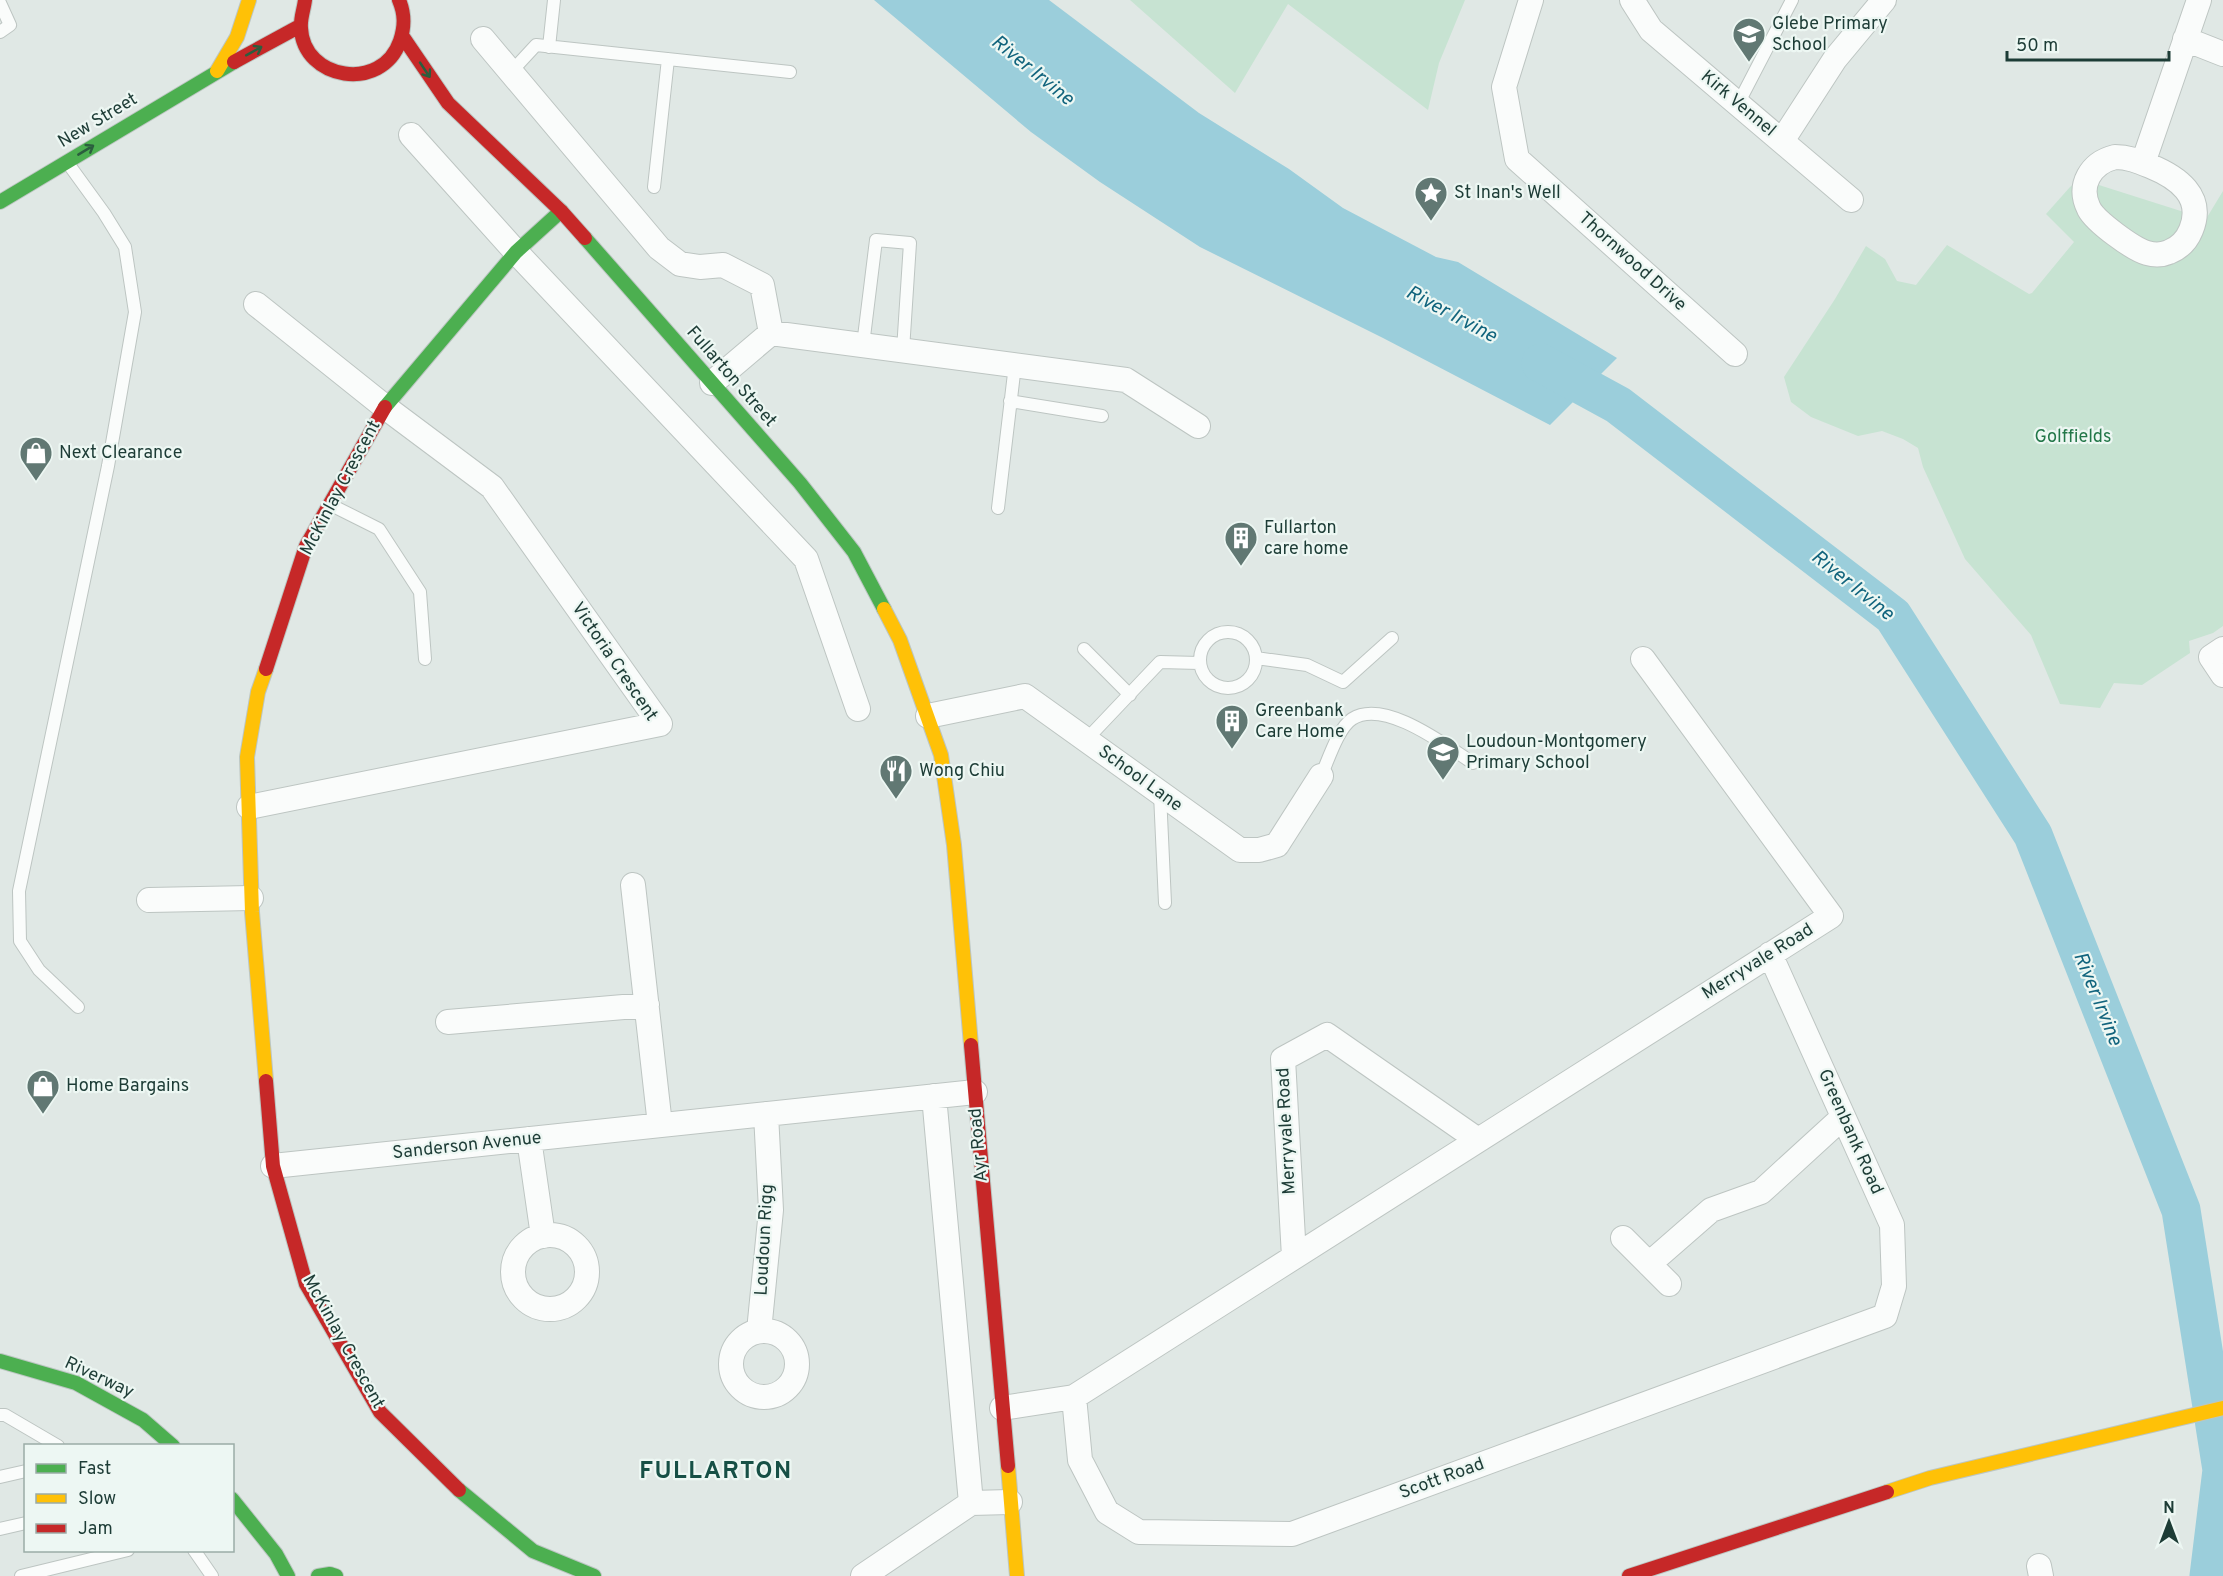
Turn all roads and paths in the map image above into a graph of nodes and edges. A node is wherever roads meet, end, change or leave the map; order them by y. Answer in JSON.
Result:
{"nodes":[{"id":1,"x":249,"y":0,"type":"edge"},
{"id":2,"x":305,"y":0,"type":"edge"},
{"id":3,"x":399,"y":0,"type":"edge"},
{"id":4,"x":554,"y":0,"type":"edge"},
{"id":5,"x":1530,"y":0,"type":"edge"},
{"id":6,"x":1632,"y":0,"type":"edge"},
{"id":7,"x":1792,"y":0,"type":"edge"},
{"id":8,"x":1884,"y":0,"type":"edge"},
{"id":9,"x":2199,"y":0,"type":"edge"},
{"id":10,"x":0,"y":3,"type":"edge"},
{"id":11,"x":297,"y":18,"type":"junction"},
{"id":12,"x":0,"y":32,"type":"edge"},
{"id":13,"x":403,"y":37,"type":"junction"},
{"id":14,"x":483,"y":39,"type":"dead end"},
{"id":15,"x":2185,"y":39,"type":"junction"},
{"id":16,"x":549,"y":47,"type":"junction"},
{"id":17,"x":2223,"y":54,"type":"edge"},
{"id":18,"x":668,"y":59,"type":"junction"},
{"id":19,"x":216,"y":72,"type":"junction"},
{"id":20,"x":511,"y":72,"type":"junction"},
{"id":21,"x":790,"y":72,"type":"dead end"},
{"id":22,"x":419,"y":88,"type":"dead end"},
{"id":23,"x":448,"y":103,"type":"junction"},
{"id":24,"x":1738,"y":104,"type":"junction"},
{"id":25,"x":411,"y":135,"type":"dead end"},
{"id":26,"x":1782,"y":141,"type":"junction"},
{"id":27,"x":67,"y":161,"type":"junction"},
{"id":28,"x":2143,"y":163,"type":"junction"},
{"id":29,"x":654,"y":187,"type":"dead end"},
{"id":30,"x":1851,"y":200,"type":"dead end"},
{"id":31,"x":0,"y":202,"type":"edge"},
{"id":32,"x":561,"y":211,"type":"junction"},
{"id":33,"x":516,"y":252,"type":"junction"},
{"id":34,"x":256,"y":304,"type":"dead end"},
{"id":35,"x":771,"y":333,"type":"junction"},
{"id":36,"x":863,"y":345,"type":"junction"},
{"id":37,"x":903,"y":350,"type":"junction"},
{"id":38,"x":1735,"y":354,"type":"dead end"},
{"id":39,"x":1015,"y":365,"type":"junction"},
{"id":40,"x":712,"y":383,"type":"junction"},
{"id":41,"x":1010,"y":401,"type":"junction"},
{"id":42,"x":385,"y":407,"type":"junction"},
{"id":43,"x":1102,"y":416,"type":"dead end"},
{"id":44,"x":1198,"y":426,"type":"dead end"},
{"id":45,"x":330,"y":505,"type":"junction"},
{"id":46,"x":998,"y":508,"type":"dead end"},
{"id":47,"x":1392,"y":638,"type":"dead end"},
{"id":48,"x":1084,"y":649,"type":"dead end"},
{"id":49,"x":1256,"y":658,"type":"junction"},
{"id":50,"x":425,"y":659,"type":"dead end"},
{"id":51,"x":1643,"y":659,"type":"dead end"},
{"id":52,"x":1199,"y":663,"type":"junction"},
{"id":53,"x":1130,"y":695,"type":"junction"},
{"id":54,"x":858,"y":709,"type":"dead end"},
{"id":55,"x":927,"y":716,"type":"junction"},
{"id":56,"x":1086,"y":740,"type":"junction"},
{"id":57,"x":1473,"y":763,"type":"dead end"},
{"id":58,"x":1321,"y":776,"type":"joint"},
{"id":59,"x":1160,"y":793,"type":"junction"},
{"id":60,"x":249,"y":807,"type":"junction"},
{"id":61,"x":633,"y":885,"type":"dead end"},
{"id":62,"x":251,"y":898,"type":"junction"},
{"id":63,"x":149,"y":900,"type":"dead end"},
{"id":64,"x":1165,"y":903,"type":"dead end"},
{"id":65,"x":1770,"y":954,"type":"junction"},
{"id":66,"x":647,"y":1005,"type":"junction"},
{"id":67,"x":78,"y":1007,"type":"dead end"},
{"id":68,"x":448,"y":1023,"type":"dead end"},
{"id":69,"x":975,"y":1092,"type":"junction"},
{"id":70,"x":934,"y":1096,"type":"junction"},
{"id":71,"x":766,"y":1114,"type":"junction"},
{"id":72,"x":1843,"y":1117,"type":"junction"},
{"id":73,"x":660,"y":1125,"type":"junction"},
{"id":74,"x":529,"y":1139,"type":"junction"},
{"id":75,"x":1478,"y":1140,"type":"junction"},
{"id":76,"x":273,"y":1166,"type":"junction"},
{"id":77,"x":543,"y":1236,"type":"dead end"},
{"id":78,"x":1623,"y":1238,"type":"dead end"},
{"id":79,"x":1294,"y":1257,"type":"junction"},
{"id":80,"x":1649,"y":1264,"type":"junction"},
{"id":81,"x":1669,"y":1284,"type":"dead end"},
{"id":82,"x":1885,"y":1316,"type":"joint"},
{"id":83,"x":759,"y":1330,"type":"dead end"},
{"id":84,"x":0,"y":1361,"type":"edge"},
{"id":85,"x":1074,"y":1397,"type":"junction"},
{"id":86,"x":1002,"y":1408,"type":"junction"},
{"id":87,"x":2223,"y":1408,"type":"edge"},
{"id":88,"x":0,"y":1415,"type":"edge"},
{"id":89,"x":55,"y":1444,"type":"edge"},
{"id":90,"x":171,"y":1444,"type":"edge"},
{"id":91,"x":24,"y":1471,"type":"edge"},
{"id":92,"x":0,"y":1476,"type":"edge"},
{"id":93,"x":234,"y":1502,"type":"edge"},
{"id":94,"x":1010,"y":1502,"type":"junction"},
{"id":95,"x":971,"y":1503,"type":"junction"},
{"id":96,"x":24,"y":1523,"type":"edge"},
{"id":97,"x":0,"y":1529,"type":"edge"},
{"id":98,"x":125,"y":1552,"type":"edge"},
{"id":99,"x":195,"y":1552,"type":"edge"},
{"id":100,"x":304,"y":1573,"type":"edge"},
{"id":101,"x":21,"y":1576,"type":"edge"},
{"id":102,"x":212,"y":1576,"type":"edge"},
{"id":103,"x":336,"y":1576,"type":"edge"},
{"id":104,"x":594,"y":1576,"type":"edge"},
{"id":105,"x":863,"y":1576,"type":"edge"},
{"id":106,"x":1017,"y":1576,"type":"edge"},
{"id":107,"x":1629,"y":1576,"type":"edge"}],
"edges":[{"from":1,"to":19,"type":"main road","name":"New Street"},
{"from":2,"to":11,"type":"main road"},
{"from":3,"to":13,"type":"main road"},
{"from":4,"to":16,"type":"lane"},
{"from":5,"to":38,"type":"street","name":"Thornwood Drive"},
{"from":6,"to":24,"type":"street","name":"Kirk Vennel"},
{"from":7,"to":24,"type":"lane"},
{"from":8,"to":26,"type":"street"},
{"from":9,"to":15,"type":"street"},
{"from":10,"to":12,"type":"lane"},
{"from":11,"to":13,"type":"main road"},
{"from":19,"to":11,"type":"main road","name":"New Street","one_way":true},
{"from":13,"to":23,"type":"main road","name":"Fullarton Street","one_way":true},
{"from":14,"to":20,"type":"street"},
{"from":15,"to":17,"type":"street"},
{"from":15,"to":28,"type":"street"},
{"from":16,"to":18,"type":"lane"},
{"from":16,"to":20,"type":"lane"},
{"from":18,"to":21,"type":"lane"},
{"from":18,"to":29,"type":"lane"},
{"from":27,"to":19,"type":"main road","name":"New Street","one_way":true},
{"from":20,"to":35,"type":"street"},
{"from":22,"to":23,"type":"main road","name":"Fullarton Street"},
{"from":23,"to":32,"type":"main road","name":"Fullarton Street"},
{"from":24,"to":26,"type":"street","name":"Kirk Vennel"},
{"from":25,"to":33,"type":"street"},
{"from":26,"to":30,"type":"street","name":"Kirk Vennel"},
{"from":27,"to":31,"type":"main road","name":"New Street"},
{"from":27,"to":67,"type":"lane"},
{"from":28,"to":28,"type":"street"},
{"from":32,"to":33,"type":"main road","name":"McKinlay Crescent"},
{"from":32,"to":40,"type":"main road","name":"Fullarton Street"},
{"from":33,"to":42,"type":"main road","name":"McKinlay Crescent"},
{"from":33,"to":54,"type":"street"},
{"from":34,"to":42,"type":"street"},
{"from":35,"to":36,"type":"street"},
{"from":35,"to":40,"type":"street"},
{"from":36,"to":37,"type":"street"},
{"from":36,"to":37,"type":"lane"},
{"from":37,"to":39,"type":"street"},
{"from":39,"to":41,"type":"lane"},
{"from":39,"to":44,"type":"street"},
{"from":40,"to":55,"type":"main road","name":"Fullarton Street"},
{"from":41,"to":43,"type":"lane"},
{"from":41,"to":46,"type":"lane"},
{"from":42,"to":45,"type":"main road","name":"McKinlay Crescent"},
{"from":42,"to":60,"type":"street","name":"Victoria Crescent"},
{"from":45,"to":50,"type":"lane"},
{"from":45,"to":60,"type":"main road","name":"McKinlay Crescent"},
{"from":47,"to":49,"type":"lane"},
{"from":48,"to":53,"type":"lane"},
{"from":49,"to":52,"type":"lane"},
{"from":49,"to":52,"type":"lane"},
{"from":51,"to":65,"type":"street","name":"Merryvale Road"},
{"from":52,"to":53,"type":"lane"},
{"from":53,"to":56,"type":"lane"},
{"from":55,"to":56,"type":"street","name":"School Lane"},
{"from":55,"to":69,"type":"main road","name":"Ayr Road"},
{"from":56,"to":59,"type":"street","name":"School Lane"},
{"from":57,"to":58,"type":"lane"},
{"from":58,"to":59,"type":"street","name":"School Lane"},
{"from":59,"to":64,"type":"lane"},
{"from":60,"to":62,"type":"main road","name":"McKinlay Crescent"},
{"from":61,"to":66,"type":"street"},
{"from":62,"to":63,"type":"street"},
{"from":62,"to":76,"type":"main road","name":"McKinlay Crescent"},
{"from":65,"to":72,"type":"street","name":"Greenbank Road"},
{"from":65,"to":75,"type":"street","name":"Merryvale Road"},
{"from":66,"to":68,"type":"street"},
{"from":66,"to":73,"type":"street"},
{"from":69,"to":70,"type":"street","name":"Sanderson Avenue"},
{"from":69,"to":86,"type":"main road","name":"Ayr Road"},
{"from":70,"to":71,"type":"street","name":"Sanderson Avenue"},
{"from":70,"to":95,"type":"street"},
{"from":71,"to":73,"type":"street","name":"Sanderson Avenue"},
{"from":71,"to":83,"type":"street","name":"Loudoun Rigg"},
{"from":72,"to":80,"type":"street"},
{"from":72,"to":82,"type":"street","name":"Greenbank Road"},
{"from":73,"to":74,"type":"street","name":"Sanderson Avenue"},
{"from":74,"to":76,"type":"street","name":"Sanderson Avenue"},
{"from":74,"to":77,"type":"street"},
{"from":75,"to":79,"type":"street","name":"Merryvale Road"},
{"from":75,"to":79,"type":"street","name":"Merryvale Road"},
{"from":76,"to":104,"type":"main road","name":"McKinlay Crescent"},
{"from":78,"to":80,"type":"street"},
{"from":79,"to":85,"type":"street","name":"Merryvale Road"},
{"from":80,"to":81,"type":"street"},
{"from":82,"to":85,"type":"street","name":"Scott Road"},
{"from":84,"to":90,"type":"main road","name":"Riverway"},
{"from":85,"to":86,"type":"street","name":"Merryvale Road"},
{"from":86,"to":94,"type":"main road","name":"Ayr Road"},
{"from":87,"to":107,"type":"main road"},
{"from":88,"to":89,"type":"lane"},
{"from":91,"to":92,"type":"lane"},
{"from":93,"to":100,"type":"main road"},
{"from":94,"to":95,"type":"street"},
{"from":94,"to":106,"type":"main road","name":"Ayr Road"},
{"from":95,"to":105,"type":"street"},
{"from":96,"to":97,"type":"lane"},
{"from":98,"to":101,"type":"lane"},
{"from":99,"to":102,"type":"lane"},
{"from":100,"to":103,"type":"main road"}]}
